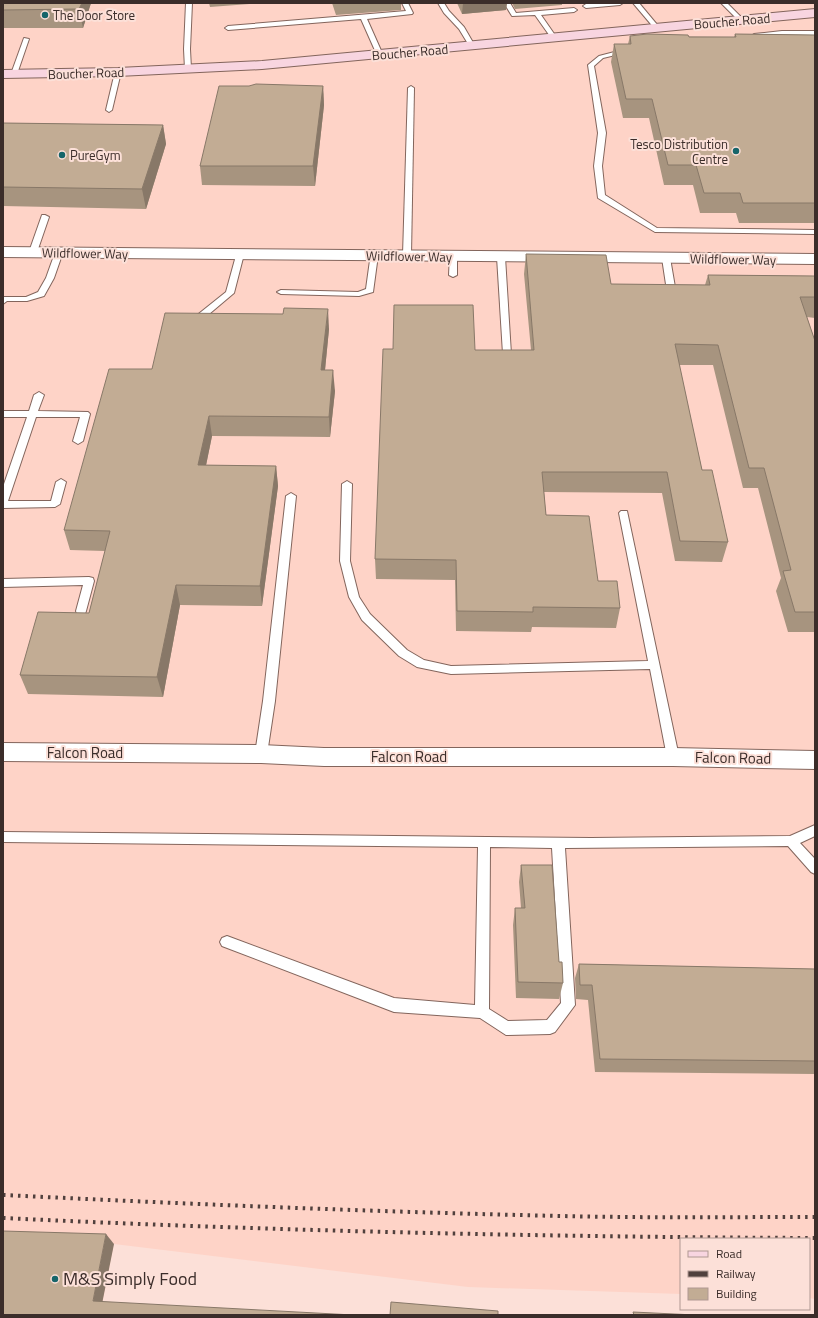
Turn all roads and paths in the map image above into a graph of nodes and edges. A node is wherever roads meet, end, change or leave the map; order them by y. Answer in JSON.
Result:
{"nodes":[{"id":1,"x":189,"y":3,"type":"edge"},
{"id":2,"x":405,"y":3,"type":"edge"},
{"id":3,"x":442,"y":3,"type":"edge"},
{"id":4,"x":507,"y":3,"type":"edge"},
{"id":5,"x":620,"y":3,"type":"edge"},
{"id":6,"x":636,"y":3,"type":"edge"},
{"id":7,"x":724,"y":3,"type":"edge"},
{"id":8,"x":586,"y":6,"type":"dead end"},
{"id":9,"x":574,"y":10,"type":"dead end"},
{"id":10,"x":537,"y":13,"type":"junction"},
{"id":11,"x":815,"y":14,"type":"edge"},
{"id":12,"x":363,"y":17,"type":"junction"},
{"id":13,"x":741,"y":20,"type":"junction"},
{"id":14,"x":228,"y":28,"type":"dead end"},
{"id":15,"x":657,"y":28,"type":"junction"},
{"id":16,"x":815,"y":33,"type":"edge"},
{"id":17,"x":743,"y":37,"type":"edge"},
{"id":18,"x":554,"y":38,"type":"junction"},
{"id":19,"x":26,"y":39,"type":"dead end"},
{"id":20,"x":472,"y":46,"type":"junction"},
{"id":21,"x":637,"y":50,"type":"edge"},
{"id":22,"x":380,"y":55,"type":"junction"},
{"id":23,"x":188,"y":69,"type":"junction"},
{"id":24,"x":118,"y":72,"type":"junction"},
{"id":25,"x":8,"y":74,"type":"edge"},
{"id":26,"x":411,"y":88,"type":"dead end"},
{"id":27,"x":109,"y":110,"type":"dead end"},
{"id":28,"x":45,"y":217,"type":"dead end"},
{"id":29,"x":815,"y":232,"type":"edge"},
{"id":30,"x":3,"y":252,"type":"edge"},
{"id":31,"x":33,"y":252,"type":"junction"},
{"id":32,"x":59,"y":252,"type":"junction"},
{"id":33,"x":240,"y":254,"type":"junction"},
{"id":34,"x":374,"y":255,"type":"junction"},
{"id":35,"x":407,"y":256,"type":"junction"},
{"id":36,"x":453,"y":256,"type":"junction"},
{"id":37,"x":501,"y":257,"type":"junction"},
{"id":38,"x":666,"y":258,"type":"junction"},
{"id":39,"x":815,"y":259,"type":"edge"},
{"id":40,"x":453,"y":275,"type":"dead end"},
{"id":41,"x":281,"y":292,"type":"dead end"},
{"id":42,"x":658,"y":293,"type":"edge"},
{"id":43,"x":3,"y":302,"type":"edge"},
{"id":44,"x":199,"y":318,"type":"edge"},
{"id":45,"x":507,"y":354,"type":"edge"},
{"id":46,"x":39,"y":395,"type":"dead end"},
{"id":47,"x":3,"y":414,"type":"edge"},
{"id":48,"x":32,"y":414,"type":"junction"},
{"id":49,"x":78,"y":441,"type":"dead end"},
{"id":50,"x":61,"y":482,"type":"dead end"},
{"id":51,"x":347,"y":484,"type":"dead end"},
{"id":52,"x":291,"y":496,"type":"dead end"},
{"id":53,"x":3,"y":501,"type":"edge"},
{"id":54,"x":3,"y":505,"type":"edge"},
{"id":55,"x":624,"y":513,"type":"dead end"},
{"id":56,"x":3,"y":583,"type":"edge"},
{"id":57,"x":81,"y":611,"type":"edge"},
{"id":58,"x":654,"y":665,"type":"junction"},
{"id":59,"x":3,"y":752,"type":"edge"},
{"id":60,"x":261,"y":754,"type":"junction"},
{"id":61,"x":673,"y":757,"type":"junction"},
{"id":62,"x":815,"y":760,"type":"edge"},
{"id":63,"x":815,"y":830,"type":"edge"},
{"id":64,"x":3,"y":837,"type":"edge"},
{"id":65,"x":791,"y":841,"type":"junction"},
{"id":66,"x":484,"y":842,"type":"junction"},
{"id":67,"x":558,"y":843,"type":"junction"},
{"id":68,"x":815,"y":868,"type":"edge"},
{"id":69,"x":227,"y":942,"type":"dead end"},
{"id":70,"x":482,"y":1012,"type":"junction"}],
"edges":[{"from":1,"to":23,"type":"lane"},
{"from":2,"to":12,"type":"lane"},
{"from":3,"to":20,"type":"lane"},
{"from":4,"to":10,"type":"lane"},
{"from":5,"to":8,"type":"lane"},
{"from":6,"to":15,"type":"lane"},
{"from":7,"to":13,"type":"lane"},
{"from":9,"to":10,"type":"lane"},
{"from":10,"to":18,"type":"lane"},
{"from":11,"to":13,"type":"street","name":"Boucher Road"},
{"from":12,"to":14,"type":"lane"},
{"from":12,"to":22,"type":"lane"},
{"from":13,"to":15,"type":"street","name":"Boucher Road"},
{"from":15,"to":18,"type":"street","name":"Boucher Road"},
{"from":16,"to":17,"type":"lane"},
{"from":18,"to":20,"type":"street","name":"Boucher Road"},
{"from":19,"to":25,"type":"lane"},
{"from":20,"to":22,"type":"street","name":"Boucher Road"},
{"from":21,"to":29,"type":"lane"},
{"from":22,"to":23,"type":"street","name":"Boucher Road"},
{"from":23,"to":24,"type":"street","name":"Boucher Road"},
{"from":24,"to":25,"type":"street","name":"Boucher Road"},
{"from":24,"to":27,"type":"lane"},
{"from":26,"to":35,"type":"lane"},
{"from":28,"to":31,"type":"lane"},
{"from":30,"to":31,"type":"street","name":"Wildflower Way"},
{"from":31,"to":32,"type":"street","name":"Wildflower Way"},
{"from":32,"to":33,"type":"street","name":"Wildflower Way"},
{"from":32,"to":43,"type":"lane"},
{"from":33,"to":34,"type":"street","name":"Wildflower Way"},
{"from":33,"to":44,"type":"lane"},
{"from":34,"to":35,"type":"street","name":"Wildflower Way"},
{"from":34,"to":41,"type":"lane"},
{"from":35,"to":36,"type":"street","name":"Wildflower Way"},
{"from":36,"to":37,"type":"street","name":"Wildflower Way"},
{"from":36,"to":40,"type":"lane"},
{"from":37,"to":38,"type":"street","name":"Wildflower Way"},
{"from":37,"to":45,"type":"lane"},
{"from":38,"to":39,"type":"street","name":"Wildflower Way"},
{"from":38,"to":42,"type":"lane"},
{"from":46,"to":48,"type":"lane"},
{"from":47,"to":48,"type":"lane"},
{"from":48,"to":49,"type":"lane"},
{"from":48,"to":53,"type":"lane"},
{"from":50,"to":54,"type":"lane"},
{"from":51,"to":58,"type":"lane"},
{"from":52,"to":60,"type":"lane"},
{"from":55,"to":58,"type":"lane"},
{"from":56,"to":57,"type":"lane"},
{"from":58,"to":61,"type":"lane"},
{"from":59,"to":60,"type":"street","name":"Falcon Road"},
{"from":60,"to":61,"type":"street","name":"Falcon Road"},
{"from":61,"to":62,"type":"street","name":"Falcon Road"},
{"from":63,"to":65,"type":"lane"},
{"from":64,"to":66,"type":"lane"},
{"from":65,"to":67,"type":"lane"},
{"from":65,"to":68,"type":"lane"},
{"from":66,"to":67,"type":"lane"},
{"from":66,"to":70,"type":"lane"},
{"from":67,"to":70,"type":"lane"},
{"from":69,"to":70,"type":"lane"}]}
